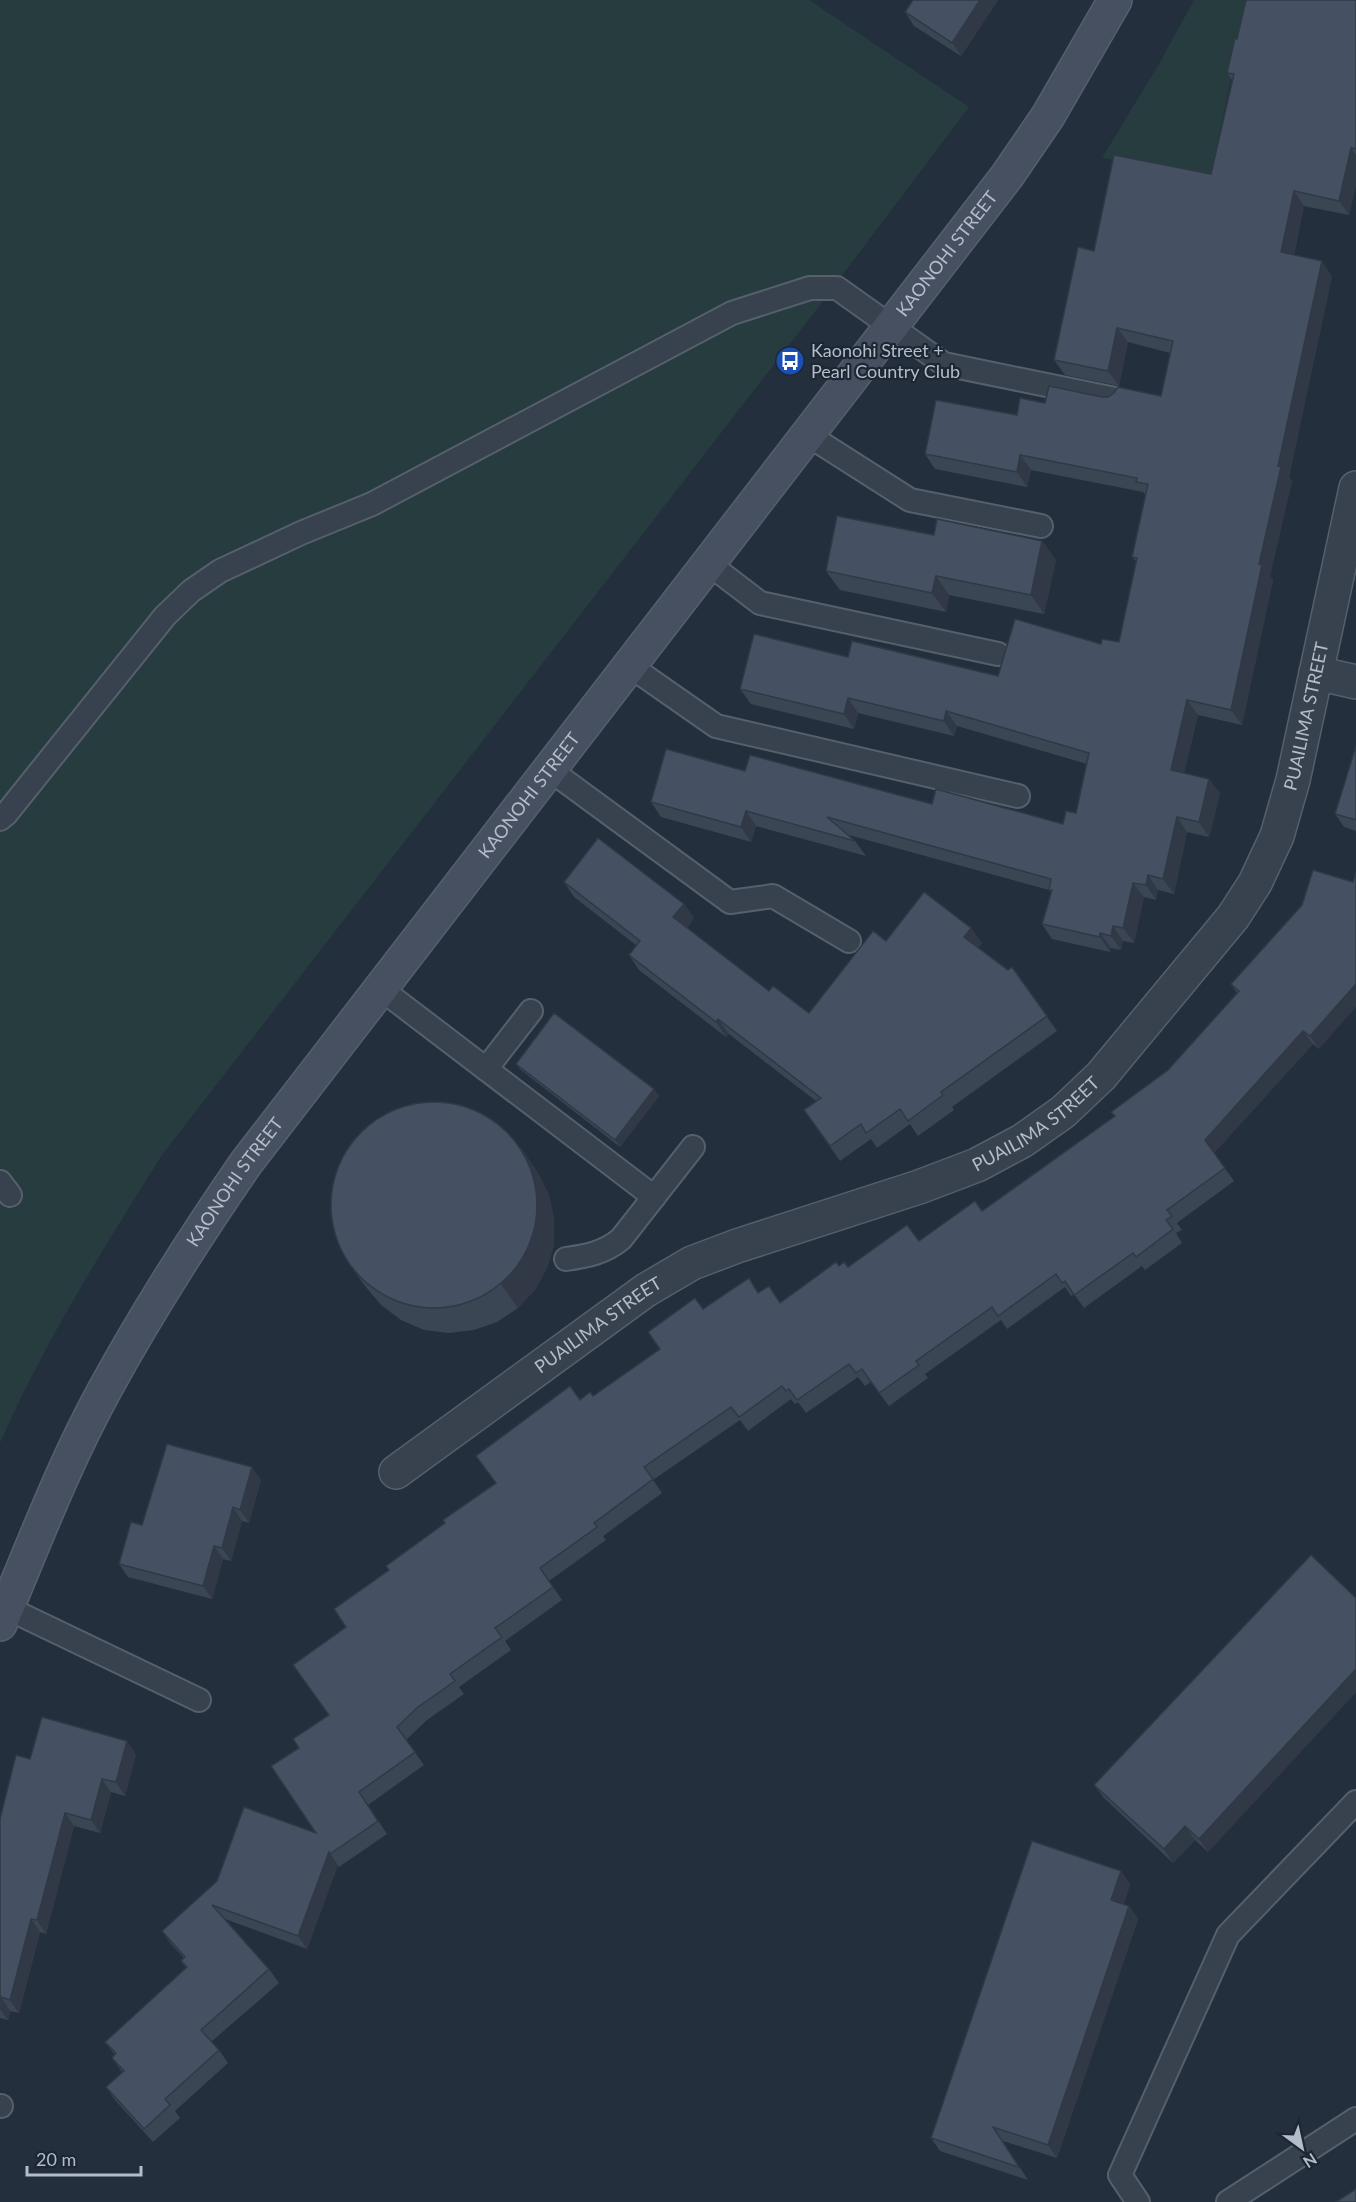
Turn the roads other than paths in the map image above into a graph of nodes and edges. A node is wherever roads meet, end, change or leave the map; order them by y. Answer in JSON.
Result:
{"nodes":[{"id":1,"x":1115,"y":0,"type":"edge"},
{"id":2,"x":892,"y":328,"type":"junction"},
{"id":3,"x":1115,"y":399,"type":"edge"},
{"id":4,"x":808,"y":435,"type":"junction"},
{"id":5,"x":1356,"y":488,"type":"edge"},
{"id":6,"x":1041,"y":525,"type":"dead end"},
{"id":7,"x":709,"y":564,"type":"junction"},
{"id":8,"x":998,"y":654,"type":"dead end"},
{"id":9,"x":630,"y":666,"type":"junction"},
{"id":10,"x":1316,"y":673,"type":"junction"},
{"id":11,"x":1356,"y":682,"type":"edge"},
{"id":12,"x":550,"y":770,"type":"junction"},
{"id":13,"x":1018,"y":796,"type":"dead end"},
{"id":14,"x":0,"y":819,"type":"edge"},
{"id":15,"x":849,"y":941,"type":"dead end"},
{"id":16,"x":381,"y":989,"type":"junction"},
{"id":17,"x":531,"y":1011,"type":"dead end"},
{"id":18,"x":486,"y":1069,"type":"junction"},
{"id":19,"x":693,"y":1147,"type":"dead end"},
{"id":20,"x":654,"y":1197,"type":"junction"},
{"id":21,"x":566,"y":1259,"type":"dead end"},
{"id":22,"x":396,"y":1472,"type":"dead end"},
{"id":23,"x":3,"y":1616,"type":"edge"},
{"id":24,"x":199,"y":1700,"type":"dead end"},
{"id":25,"x":1356,"y":1802,"type":"edge"},
{"id":26,"x":1356,"y":2119,"type":"edge"},
{"id":27,"x":1138,"y":2202,"type":"edge"},
{"id":28,"x":1228,"y":2202,"type":"edge"}],
"edges":[{"from":1,"to":2,"type":"street","name":"KAONOHI STREET"},
{"from":2,"to":3,"type":"lane"},
{"from":2,"to":4,"type":"street","name":"KAONOHI STREET"},
{"from":2,"to":14,"type":"lane"},
{"from":4,"to":6,"type":"lane"},
{"from":4,"to":7,"type":"street","name":"KAONOHI STREET"},
{"from":5,"to":10,"type":"street","name":"PUAILIMA STREET"},
{"from":7,"to":8,"type":"lane"},
{"from":7,"to":9,"type":"street","name":"KAONOHI STREET"},
{"from":9,"to":12,"type":"street","name":"KAONOHI STREET"},
{"from":9,"to":13,"type":"lane"},
{"from":10,"to":11,"type":"street"},
{"from":10,"to":22,"type":"street","name":"PUAILIMA STREET"},
{"from":12,"to":15,"type":"lane"},
{"from":12,"to":16,"type":"street","name":"KAONOHI STREET"},
{"from":16,"to":18,"type":"lane"},
{"from":16,"to":23,"type":"street","name":"KAONOHI STREET"},
{"from":17,"to":18,"type":"lane"},
{"from":18,"to":20,"type":"lane"},
{"from":19,"to":20,"type":"lane"},
{"from":20,"to":21,"type":"lane"},
{"from":23,"to":24,"type":"lane"},
{"from":25,"to":27,"type":"lane"},
{"from":26,"to":28,"type":"lane"}]}
